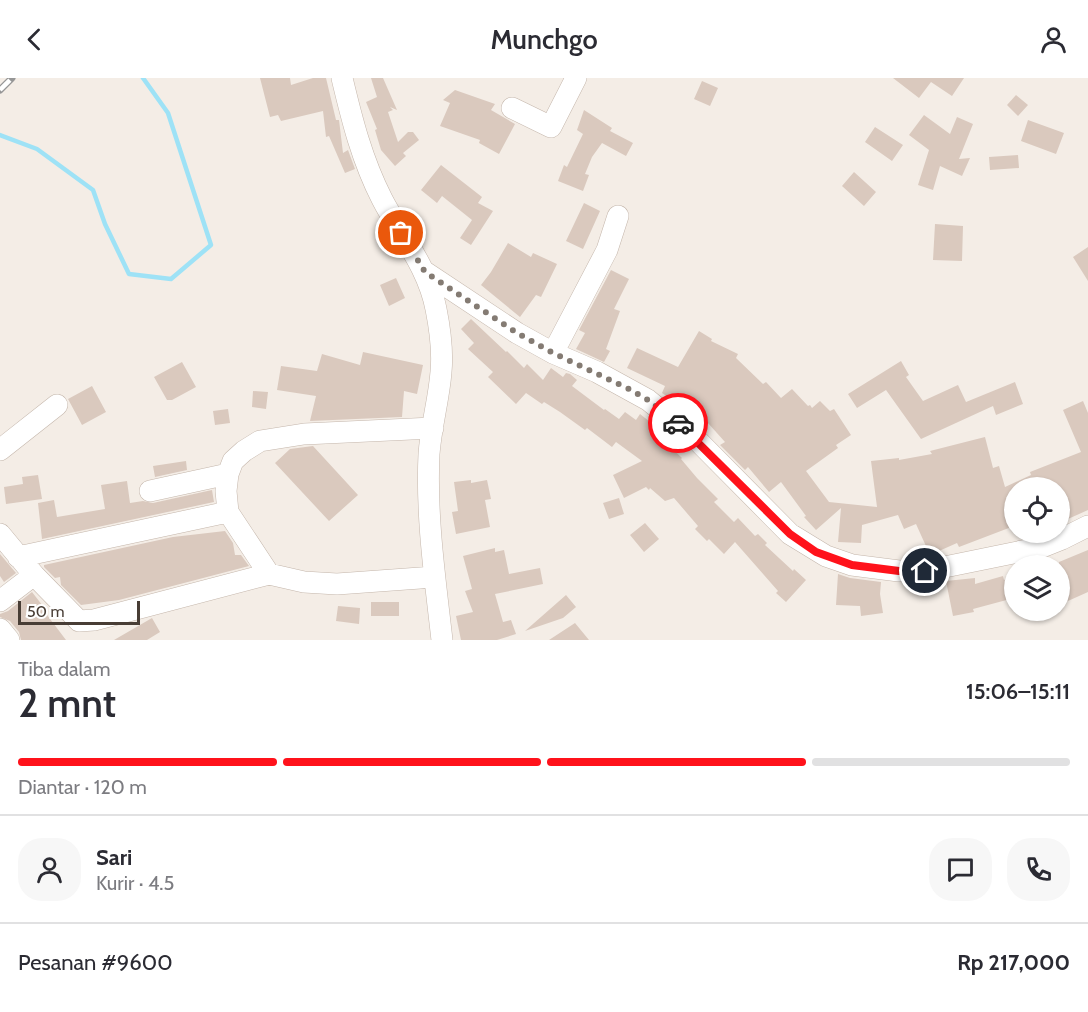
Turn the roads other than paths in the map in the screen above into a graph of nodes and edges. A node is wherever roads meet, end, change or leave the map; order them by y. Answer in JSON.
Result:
{"nodes":[{"id":1,"x":342,"y":78,"type":"edge"},
{"id":2,"x":576,"y":78,"type":"edge"},
{"id":3,"x":512,"y":108,"type":"dead end"},
{"id":4,"x":618,"y":216,"type":"dead end"},
{"id":5,"x":425,"y":272,"type":"junction"},
{"id":6,"x":553,"y":353,"type":"junction"},
{"id":7,"x":57,"y":405,"type":"dead end"},
{"id":8,"x":433,"y":428,"type":"junction"},
{"id":9,"x":0,"y":450,"type":"edge"},
{"id":10,"x":228,"y":474,"type":"junction"},
{"id":11,"x":150,"y":490,"type":"dead end"},
{"id":12,"x":228,"y":512,"type":"junction"},
{"id":13,"x":1088,"y":526,"type":"edge"},
{"id":14,"x":0,"y":534,"type":"edge"},
{"id":15,"x":18,"y":558,"type":"junction"},
{"id":16,"x":268,"y":574,"type":"junction"},
{"id":17,"x":34,"y":575,"type":"junction"},
{"id":18,"x":434,"y":577,"type":"junction"},
{"id":19,"x":0,"y":601,"type":"edge"},
{"id":20,"x":0,"y":629,"type":"edge"},
{"id":21,"x":83,"y":630,"type":"edge"},
{"id":22,"x":9,"y":640,"type":"edge"},
{"id":23,"x":442,"y":640,"type":"edge"}],
"edges":[{"from":1,"to":5,"type":"street"},
{"from":2,"to":3,"type":"street"},
{"from":4,"to":6,"type":"street"},
{"from":5,"to":6,"type":"street"},
{"from":5,"to":8,"type":"street"},
{"from":6,"to":13,"type":"street"},
{"from":7,"to":9,"type":"street"},
{"from":8,"to":10,"type":"street"},
{"from":8,"to":18,"type":"street"},
{"from":10,"to":11,"type":"street"},
{"from":10,"to":12,"type":"street"},
{"from":12,"to":15,"type":"street"},
{"from":12,"to":16,"type":"street"},
{"from":14,"to":15,"type":"street"},
{"from":15,"to":17,"type":"street"},
{"from":16,"to":18,"type":"street"},
{"from":16,"to":21,"type":"street"},
{"from":17,"to":19,"type":"street"},
{"from":17,"to":21,"type":"street"},
{"from":18,"to":23,"type":"street"},
{"from":20,"to":22,"type":"street"}]}
